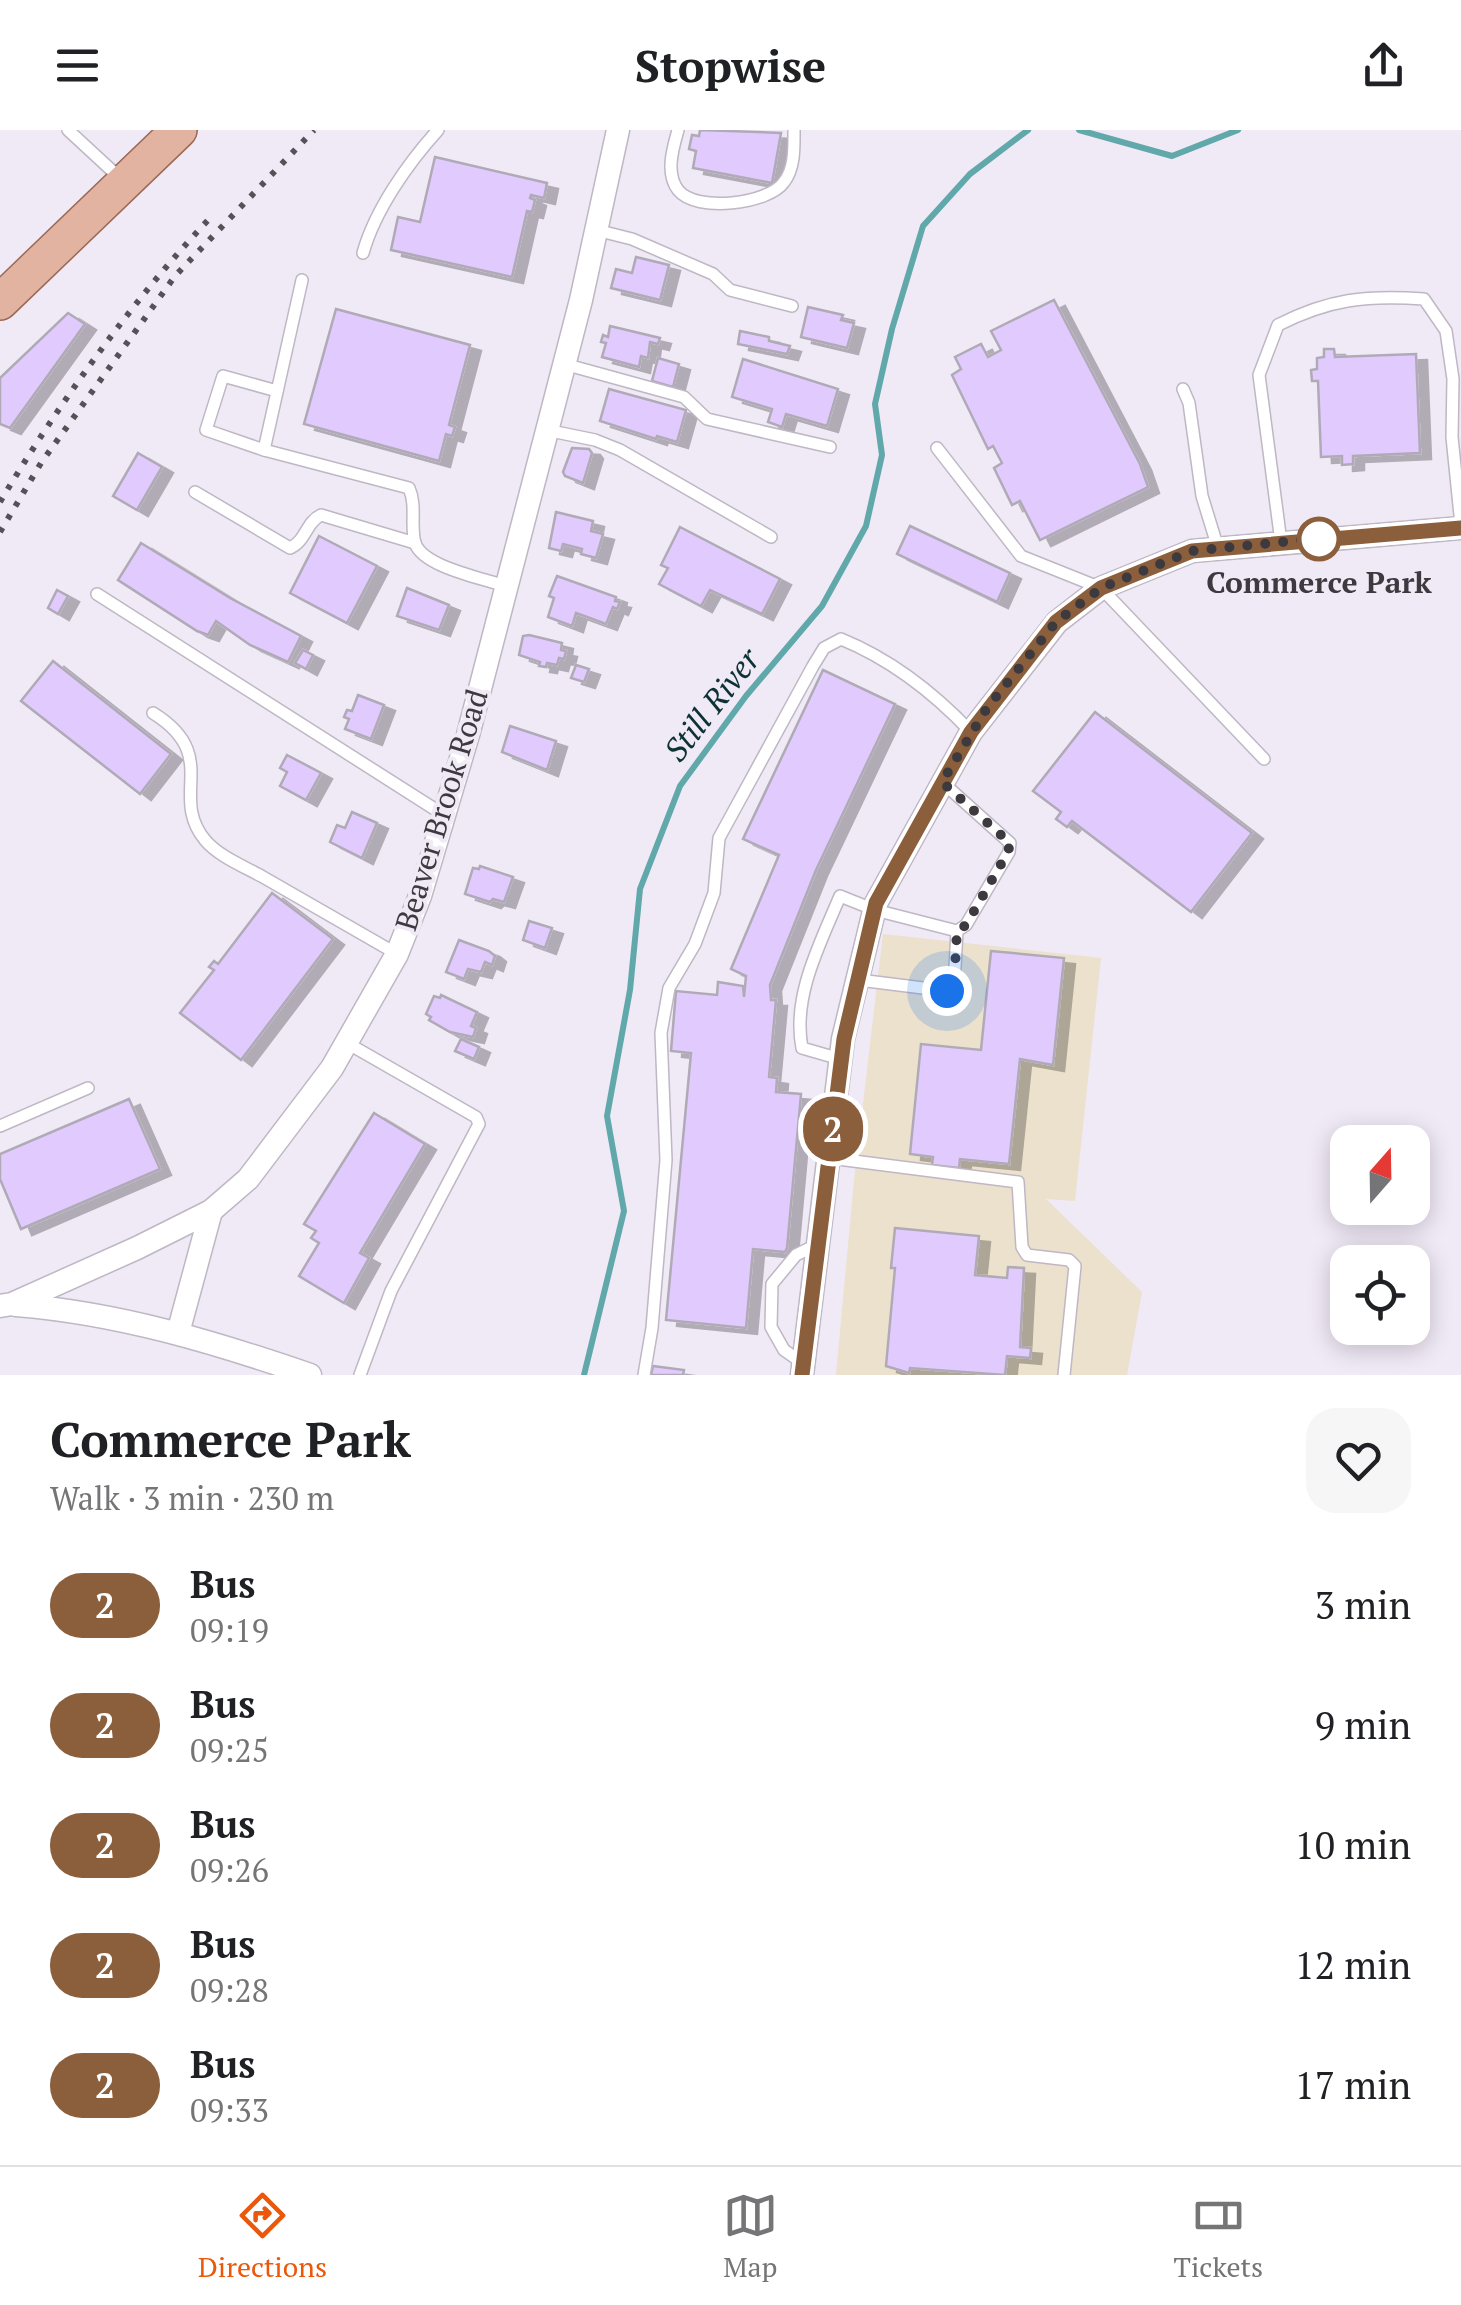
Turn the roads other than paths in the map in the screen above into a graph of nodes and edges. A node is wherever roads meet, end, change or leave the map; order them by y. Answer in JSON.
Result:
{"nodes":[{"id":1,"x":68,"y":130,"type":"edge"},
{"id":2,"x":179,"y":130,"type":"edge"},
{"id":3,"x":438,"y":130,"type":"edge"},
{"id":4,"x":618,"y":130,"type":"edge"},
{"id":5,"x":678,"y":130,"type":"edge"},
{"id":6,"x":794,"y":130,"type":"edge"},
{"id":7,"x":124,"y":182,"type":"junction"},
{"id":8,"x":596,"y":230,"type":"junction"},
{"id":9,"x":364,"y":253,"type":"dead end"},
{"id":10,"x":302,"y":280,"type":"dead end"},
{"id":11,"x":0,"y":302,"type":"edge"},
{"id":12,"x":792,"y":306,"type":"dead end"},
{"id":13,"x":564,"y":364,"type":"junction"},
{"id":14,"x":1182,"y":389,"type":"dead end"},
{"id":15,"x":277,"y":391,"type":"junction"},
{"id":16,"x":546,"y":430,"type":"junction"},
{"id":17,"x":830,"y":447,"type":"dead end"},
{"id":18,"x":937,"y":448,"type":"dead end"},
{"id":19,"x":264,"y":450,"type":"junction"},
{"id":20,"x":195,"y":492,"type":"dead end"},
{"id":21,"x":1461,"y":526,"type":"edge"},
{"id":22,"x":770,"y":537,"type":"dead end"},
{"id":23,"x":415,"y":542,"type":"junction"},
{"id":24,"x":1281,"y":542,"type":"junction"},
{"id":25,"x":1218,"y":548,"type":"junction"},
{"id":26,"x":506,"y":586,"type":"junction"},
{"id":27,"x":1101,"y":588,"type":"junction"},
{"id":28,"x":98,"y":594,"type":"dead end"},
{"id":29,"x":153,"y":712,"type":"dead end"},
{"id":30,"x":971,"y":732,"type":"junction"},
{"id":31,"x":1264,"y":759,"type":"dead end"},
{"id":32,"x":942,"y":782,"type":"junction"},
{"id":33,"x":444,"y":816,"type":"junction"},
{"id":34,"x":876,"y":910,"type":"junction"},
{"id":35,"x":957,"y":931,"type":"junction"},
{"id":36,"x":397,"y":954,"type":"junction"},
{"id":37,"x":859,"y":980,"type":"junction"},
{"id":38,"x":347,"y":1042,"type":"junction"},
{"id":39,"x":842,"y":1049,"type":"junction"},
{"id":40,"x":88,"y":1088,"type":"dead end"},
{"id":41,"x":0,"y":1126,"type":"edge"},
{"id":42,"x":830,"y":1158,"type":"junction"},
{"id":43,"x":211,"y":1210,"type":"junction"},
{"id":44,"x":820,"y":1243,"type":"junction"},
{"id":45,"x":6,"y":1305,"type":"edge"},
{"id":46,"x":178,"y":1333,"type":"junction"},
{"id":47,"x":803,"y":1370,"type":"edge"},
{"id":48,"x":310,"y":1375,"type":"edge"},
{"id":49,"x":360,"y":1375,"type":"edge"},
{"id":50,"x":644,"y":1375,"type":"edge"},
{"id":51,"x":1064,"y":1375,"type":"edge"}],
"edges":[{"from":1,"to":7,"type":"lane"},
{"from":2,"to":7,"type":"main road"},
{"from":3,"to":9,"type":"lane"},
{"from":4,"to":8,"type":"street","name":"Beaver Brook Road"},
{"from":5,"to":6,"type":"lane"},
{"from":7,"to":11,"type":"main road"},
{"from":8,"to":12,"type":"lane"},
{"from":8,"to":13,"type":"street","name":"Beaver Brook Road"},
{"from":10,"to":15,"type":"lane"},
{"from":13,"to":16,"type":"street","name":"Beaver Brook Road"},
{"from":13,"to":17,"type":"lane"},
{"from":14,"to":25,"type":"lane"},
{"from":15,"to":19,"type":"lane"},
{"from":15,"to":19,"type":"lane"},
{"from":16,"to":22,"type":"lane"},
{"from":16,"to":26,"type":"street","name":"Beaver Brook Road"},
{"from":18,"to":27,"type":"lane"},
{"from":19,"to":23,"type":"lane"},
{"from":20,"to":23,"type":"lane"},
{"from":21,"to":24,"type":"street"},
{"from":21,"to":24,"type":"lane"},
{"from":23,"to":26,"type":"lane"},
{"from":24,"to":25,"type":"street"},
{"from":25,"to":27,"type":"street"},
{"from":26,"to":33,"type":"street","name":"Beaver Brook Road"},
{"from":27,"to":30,"type":"street"},
{"from":27,"to":31,"type":"lane"},
{"from":28,"to":33,"type":"lane"},
{"from":29,"to":36,"type":"lane"},
{"from":30,"to":32,"type":"street"},
{"from":30,"to":50,"type":"lane"},
{"from":32,"to":34,"type":"street"},
{"from":32,"to":35,"type":"lane"},
{"from":33,"to":36,"type":"street","name":"Beaver Brook Road"},
{"from":34,"to":35,"type":"lane"},
{"from":34,"to":37,"type":"street"},
{"from":34,"to":39,"type":"lane"},
{"from":35,"to":37,"type":"lane"},
{"from":36,"to":38,"type":"street","name":"Beaver Brook Road"},
{"from":37,"to":39,"type":"street"},
{"from":38,"to":43,"type":"street","name":"Beaver Brook Road"},
{"from":38,"to":49,"type":"lane"},
{"from":39,"to":42,"type":"street"},
{"from":40,"to":41,"type":"lane"},
{"from":42,"to":44,"type":"street"},
{"from":42,"to":51,"type":"lane"},
{"from":43,"to":45,"type":"street","name":"Beaver Brook Road"},
{"from":43,"to":46,"type":"street"},
{"from":44,"to":47,"type":"street"},
{"from":44,"to":47,"type":"lane"},
{"from":45,"to":46,"type":"street"},
{"from":46,"to":48,"type":"street"}]}
